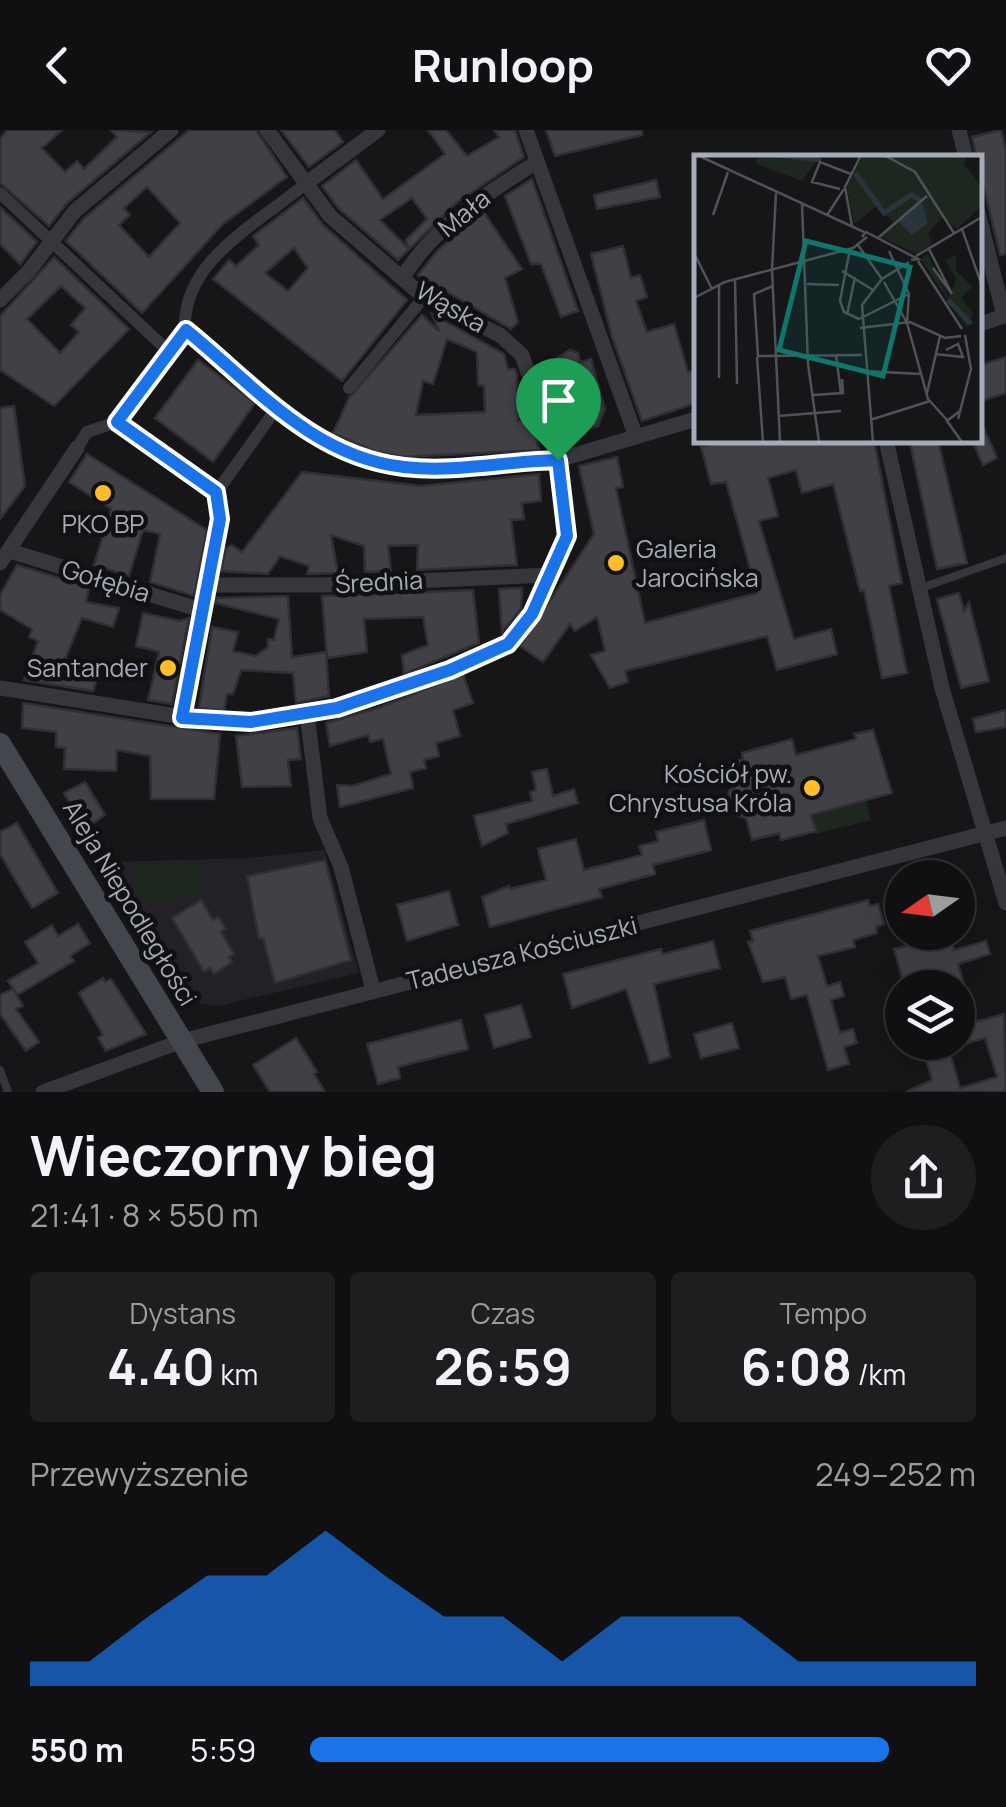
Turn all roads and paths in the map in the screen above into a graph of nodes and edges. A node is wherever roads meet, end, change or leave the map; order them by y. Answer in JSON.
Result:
{"nodes":[{"id":1,"x":171,"y":130,"type":"edge"},
{"id":2,"x":266,"y":130,"type":"edge"},
{"id":3,"x":378,"y":130,"type":"edge"},
{"id":4,"x":526,"y":130,"type":"edge"},
{"id":5,"x":959,"y":130,"type":"edge"},
{"id":6,"x":965,"y":155,"type":"edge"},
{"id":7,"x":537,"y":162,"type":"junction"},
{"id":8,"x":304,"y":185,"type":"junction"},
{"id":9,"x":0,"y":194,"type":"edge"},
{"id":10,"x":981,"y":224,"type":"edge"},
{"id":11,"x":51,"y":244,"type":"junction"},
{"id":12,"x":402,"y":276,"type":"junction"},
{"id":13,"x":424,"y":297,"type":"junction"},
{"id":14,"x":0,"y":300,"type":"edge"},
{"id":15,"x":1005,"y":316,"type":"edge"},
{"id":16,"x":981,"y":324,"type":"edge"},
{"id":17,"x":186,"y":330,"type":"junction"},
{"id":18,"x":168,"y":351,"type":"junction"},
{"id":19,"x":348,"y":388,"type":"dead end"},
{"id":20,"x":276,"y":409,"type":"junction"},
{"id":21,"x":694,"y":419,"type":"edge"},
{"id":22,"x":117,"y":422,"type":"junction"},
{"id":23,"x":636,"y":437,"type":"junction"},
{"id":24,"x":886,"y":442,"type":"edge"},
{"id":25,"x":77,"y":448,"type":"joint"},
{"id":26,"x":558,"y":460,"type":"junction"},
{"id":27,"x":216,"y":492,"type":"junction"},
{"id":28,"x":216,"y":538,"type":"joint"},
{"id":29,"x":5,"y":557,"type":"edge"},
{"id":30,"x":1006,"y":558,"type":"edge"},
{"id":31,"x":550,"y":575,"type":"junction"},
{"id":32,"x":206,"y":585,"type":"junction"},
{"id":33,"x":920,"y":588,"type":"junction"},
{"id":34,"x":201,"y":610,"type":"junction"},
{"id":35,"x":0,"y":688,"type":"edge"},
{"id":36,"x":307,"y":714,"type":"junction"},
{"id":37,"x":182,"y":718,"type":"junction"},
{"id":38,"x":0,"y":744,"type":"edge"},
{"id":39,"x":1006,"y":828,"type":"edge"},
{"id":40,"x":986,"y":832,"type":"junction"},
{"id":41,"x":1006,"y":903,"type":"edge"},
{"id":42,"x":373,"y":990,"type":"junction"},
{"id":43,"x":182,"y":1041,"type":"junction"},
{"id":44,"x":0,"y":1070,"type":"edge"},
{"id":45,"x":8,"y":1092,"type":"edge"},
{"id":46,"x":43,"y":1092,"type":"edge"},
{"id":47,"x":213,"y":1092,"type":"edge"}],
"edges":[{"from":1,"to":11,"type":"street"},
{"from":2,"to":8,"type":"street","name":"Wąska"},
{"from":3,"to":8,"type":"street"},
{"from":4,"to":7,"type":"street"},
{"from":5,"to":6,"type":"street"},
{"from":7,"to":12,"type":"street","name":"Mała"},
{"from":7,"to":23,"type":"street"},
{"from":8,"to":12,"type":"street","name":"Wąska"},
{"from":8,"to":17,"type":"street"},
{"from":9,"to":11,"type":"street"},
{"from":10,"to":15,"type":"street"},
{"from":11,"to":14,"type":"street"},
{"from":11,"to":18,"type":"street"},
{"from":12,"to":13,"type":"street","name":"Wąska"},
{"from":13,"to":19,"type":"street"},
{"from":13,"to":26,"type":"street","name":"Wąska"},
{"from":15,"to":16,"type":"street"},
{"from":17,"to":18,"type":"street"},
{"from":17,"to":20,"type":"street"},
{"from":18,"to":22,"type":"street"},
{"from":20,"to":26,"type":"street"},
{"from":20,"to":27,"type":"street"},
{"from":21,"to":23,"type":"street"},
{"from":22,"to":25,"type":"street"},
{"from":22,"to":27,"type":"street"},
{"from":23,"to":26,"type":"street"},
{"from":24,"to":33,"type":"street"},
{"from":25,"to":29,"type":"street"},
{"from":26,"to":31,"type":"street","name":"Wąska"},
{"from":27,"to":28,"type":"street"},
{"from":28,"to":32,"type":"street"},
{"from":29,"to":34,"type":"street","name":"Gołębia"},
{"from":30,"to":33,"type":"lane"},
{"from":31,"to":32,"type":"street","name":"Średnia"},
{"from":31,"to":36,"type":"street","name":"Wąska"},
{"from":32,"to":34,"type":"street"},
{"from":33,"to":40,"type":"street"},
{"from":34,"to":37,"type":"street"},
{"from":35,"to":37,"type":"street","name":"Wąska"},
{"from":36,"to":37,"type":"street","name":"Wąska"},
{"from":36,"to":42,"type":"street"},
{"from":38,"to":43,"type":"main road","name":"Aleja Niepodległości"},
{"from":39,"to":40,"type":"street","name":"Tadeusza Kościuszki"},
{"from":40,"to":41,"type":"street"},
{"from":40,"to":42,"type":"street","name":"Tadeusza Kościuszki"},
{"from":42,"to":43,"type":"street","name":"Tadeusza Kościuszki"},
{"from":43,"to":46,"type":"street","name":"Tadeusza Kościuszki"},
{"from":43,"to":47,"type":"main road","name":"Aleja Niepodległości"},
{"from":44,"to":45,"type":"lane"}]}
